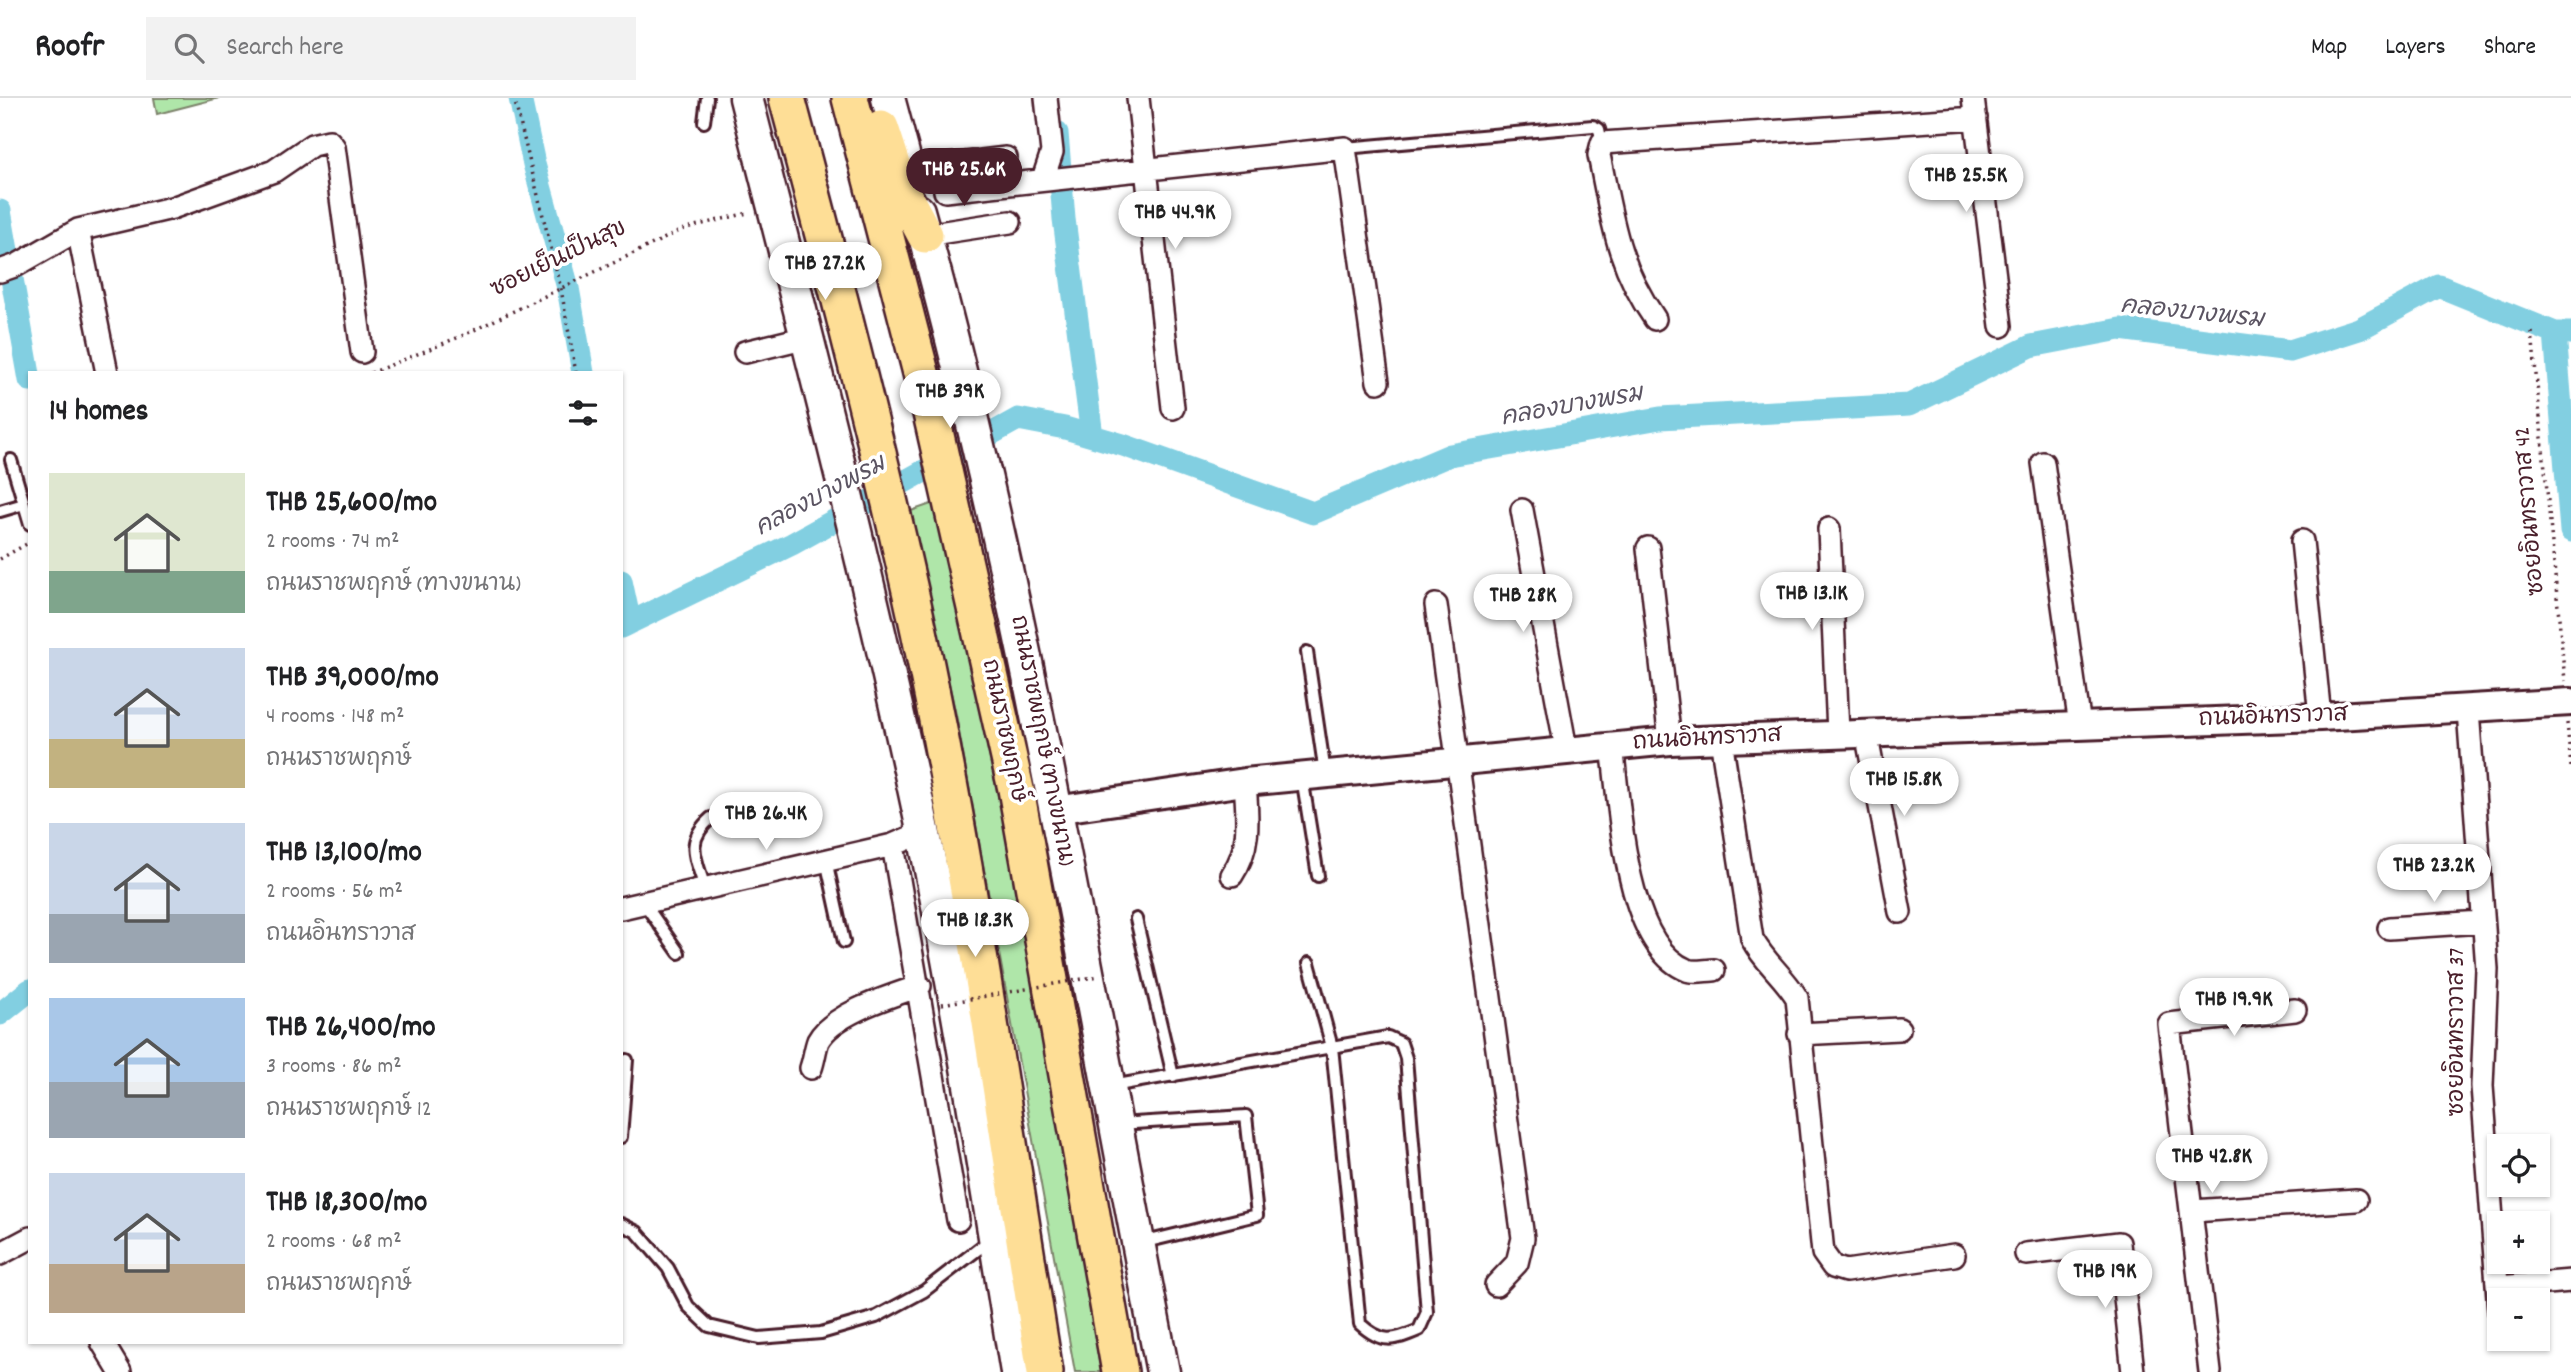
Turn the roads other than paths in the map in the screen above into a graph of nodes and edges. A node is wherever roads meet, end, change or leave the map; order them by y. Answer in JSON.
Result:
{"nodes":[{"id":1,"x":707,"y":98,"type":"edge"},
{"id":2,"x":746,"y":98,"type":"edge"},
{"id":3,"x":788,"y":98,"type":"edge"},
{"id":4,"x":850,"y":98,"type":"edge"},
{"id":5,"x":872,"y":98,"type":"edge"},
{"id":6,"x":888,"y":98,"type":"edge"},
{"id":7,"x":1046,"y":98,"type":"edge"},
{"id":8,"x":1138,"y":98,"type":"edge"},
{"id":9,"x":1974,"y":108,"type":"edge"},
{"id":10,"x":704,"y":122,"type":"dead end"},
{"id":11,"x":1602,"y":143,"type":"junction"},
{"id":12,"x":1345,"y":148,"type":"junction"},
{"id":13,"x":1006,"y":158,"type":"dead end"},
{"id":14,"x":905,"y":164,"type":"junction"},
{"id":15,"x":1145,"y":169,"type":"junction"},
{"id":16,"x":1052,"y":178,"type":"junction"},
{"id":17,"x":945,"y":191,"type":"dead end"},
{"id":18,"x":1010,"y":222,"type":"dead end"},
{"id":19,"x":78,"y":230,"type":"junction"},
{"id":20,"x":925,"y":235,"type":"junction"},
{"id":21,"x":6,"y":269,"type":"edge"},
{"id":22,"x":1655,"y":319,"type":"dead end"},
{"id":23,"x":2001,"y":326,"type":"dead end"},
{"id":24,"x":807,"y":337,"type":"junction"},
{"id":25,"x":362,"y":352,"type":"dead end"},
{"id":26,"x":745,"y":352,"type":"dead end"},
{"id":27,"x":107,"y":371,"type":"edge"},
{"id":28,"x":1378,"y":382,"type":"dead end"},
{"id":29,"x":1173,"y":408,"type":"dead end"},
{"id":30,"x":11,"y":460,"type":"dead end"},
{"id":31,"x":2043,"y":463,"type":"dead end"},
{"id":32,"x":24,"y":504,"type":"junction"},
{"id":33,"x":1522,"y":510,"type":"dead end"},
{"id":34,"x":0,"y":511,"type":"edge"},
{"id":35,"x":28,"y":517,"type":"edge"},
{"id":36,"x":1829,"y":530,"type":"dead end"},
{"id":37,"x":2302,"y":541,"type":"dead end"},
{"id":38,"x":1648,"y":548,"type":"dead end"},
{"id":39,"x":1436,"y":605,"type":"dead end"},
{"id":40,"x":1307,"y":652,"type":"dead end"},
{"id":41,"x":2567,"y":702,"type":"edge"},
{"id":42,"x":2468,"y":710,"type":"junction"},
{"id":43,"x":2320,"y":716,"type":"junction"},
{"id":44,"x":2080,"y":726,"type":"junction"},
{"id":45,"x":1866,"y":732,"type":"junction"},
{"id":46,"x":1838,"y":733,"type":"junction"},
{"id":47,"x":1721,"y":739,"type":"junction"},
{"id":48,"x":1670,"y":741,"type":"junction"},
{"id":49,"x":1612,"y":746,"type":"junction"},
{"id":50,"x":1566,"y":749,"type":"junction"},
{"id":51,"x":1458,"y":762,"type":"junction"},
{"id":52,"x":1313,"y":775,"type":"junction"},
{"id":53,"x":1245,"y":782,"type":"junction"},
{"id":54,"x":1055,"y":810,"type":"junction"},
{"id":55,"x":711,"y":818,"type":"dead end"},
{"id":56,"x":923,"y":832,"type":"junction"},
{"id":57,"x":893,"y":845,"type":"junction"},
{"id":58,"x":826,"y":860,"type":"junction"},
{"id":59,"x":1232,"y":875,"type":"dead end"},
{"id":60,"x":1318,"y":876,"type":"dead end"},
{"id":61,"x":705,"y":888,"type":"junction"},
{"id":62,"x":644,"y":903,"type":"junction"},
{"id":63,"x":623,"y":908,"type":"edge"},
{"id":64,"x":1900,"y":912,"type":"dead end"},
{"id":65,"x":1136,"y":919,"type":"dead end"},
{"id":66,"x":2482,"y":922,"type":"junction"},
{"id":67,"x":2389,"y":928,"type":"dead end"},
{"id":68,"x":844,"y":942,"type":"dead end"},
{"id":69,"x":679,"y":953,"type":"dead end"},
{"id":70,"x":1309,"y":963,"type":"dead end"},
{"id":71,"x":1714,"y":970,"type":"dead end"},
{"id":72,"x":920,"y":986,"type":"junction"},
{"id":73,"x":2294,"y":1010,"type":"dead end"},
{"id":74,"x":1899,"y":1030,"type":"dead end"},
{"id":75,"x":1799,"y":1034,"type":"junction"},
{"id":76,"x":1332,"y":1047,"type":"junction"},
{"id":77,"x":627,"y":1060,"type":"dead end"},
{"id":78,"x":811,"y":1068,"type":"dead end"},
{"id":79,"x":1173,"y":1076,"type":"junction"},
{"id":80,"x":1108,"y":1087,"type":"junction"},
{"id":81,"x":623,"y":1111,"type":"edge"},
{"id":82,"x":1115,"y":1125,"type":"junction"},
{"id":83,"x":2356,"y":1200,"type":"dead end"},
{"id":84,"x":2193,"y":1212,"type":"junction"},
{"id":85,"x":958,"y":1220,"type":"dead end"},
{"id":86,"x":623,"y":1225,"type":"edge"},
{"id":87,"x":995,"y":1236,"type":"junction"},
{"id":88,"x":28,"y":1239,"type":"edge"},
{"id":89,"x":1138,"y":1244,"type":"junction"},
{"id":90,"x":0,"y":1254,"type":"edge"},
{"id":91,"x":2026,"y":1254,"type":"dead end"},
{"id":92,"x":1954,"y":1255,"type":"dead end"},
{"id":93,"x":2571,"y":1281,"type":"edge"},
{"id":94,"x":1496,"y":1285,"type":"dead end"},
{"id":95,"x":2498,"y":1287,"type":"joint"},
{"id":96,"x":103,"y":1344,"type":"edge"},
{"id":97,"x":120,"y":1372,"type":"edge"},
{"id":98,"x":1017,"y":1372,"type":"edge"},
{"id":99,"x":1045,"y":1372,"type":"edge"},
{"id":100,"x":1120,"y":1372,"type":"edge"},
{"id":101,"x":1163,"y":1372,"type":"edge"},
{"id":102,"x":2133,"y":1372,"type":"edge"},
{"id":103,"x":2210,"y":1372,"type":"edge"}],
"edges":[{"from":1,"to":10,"type":"lane"},
{"from":2,"to":24,"type":"main road"},
{"from":3,"to":99,"type":"main road"},
{"from":4,"to":100,"type":"main road","name":"ถนนราชพฤกษ์"},
{"from":5,"to":20,"type":"main road"},
{"from":6,"to":14,"type":"main road"},
{"from":7,"to":16,"type":"street"},
{"from":8,"to":15,"type":"street"},
{"from":9,"to":11,"type":"street"},
{"from":9,"to":23,"type":"street"},
{"from":11,"to":12,"type":"lane"},
{"from":11,"to":22,"type":"street"},
{"from":12,"to":15,"type":"street"},
{"from":12,"to":28,"type":"street"},
{"from":13,"to":14,"type":"street"},
{"from":14,"to":20,"type":"main road","name":"ถนนราชพฤกษ์ (ทางขนาน)"},
{"from":15,"to":16,"type":"street"},
{"from":15,"to":29,"type":"street"},
{"from":16,"to":17,"type":"street"},
{"from":18,"to":20,"type":"street"},
{"from":19,"to":21,"type":"street"},
{"from":19,"to":25,"type":"street"},
{"from":19,"to":27,"type":"street"},
{"from":20,"to":54,"type":"main road","name":"ถนนราชพฤกษ์ (ทางขนาน)"},
{"from":24,"to":26,"type":"street"},
{"from":24,"to":56,"type":"main road"},
{"from":30,"to":32,"type":"lane"},
{"from":31,"to":44,"type":"street"},
{"from":32,"to":34,"type":"lane"},
{"from":32,"to":35,"type":"lane"},
{"from":33,"to":50,"type":"street"},
{"from":36,"to":46,"type":"street"},
{"from":37,"to":43,"type":"street"},
{"from":38,"to":48,"type":"street"},
{"from":39,"to":51,"type":"street"},
{"from":40,"to":52,"type":"lane"},
{"from":41,"to":42,"type":"street","name":"ถนนอินทราวาส"},
{"from":42,"to":43,"type":"street","name":"ถนนอินทราวาส"},
{"from":42,"to":66,"type":"street","name":"ซอยอินทราวาส 37"},
{"from":43,"to":44,"type":"street","name":"ถนนอินทราวาส"},
{"from":44,"to":45,"type":"street","name":"ถนนอินทราวาส"},
{"from":45,"to":46,"type":"street","name":"ถนนอินทราวาส"},
{"from":45,"to":64,"type":"street"},
{"from":46,"to":47,"type":"street","name":"ถนนอินทราวาส"},
{"from":47,"to":48,"type":"street","name":"ถนนอินทราวาส"},
{"from":47,"to":75,"type":"street"},
{"from":48,"to":49,"type":"street","name":"ถนนอินทราวาส"},
{"from":49,"to":50,"type":"street","name":"ถนนอินทราวาส"},
{"from":49,"to":71,"type":"street"},
{"from":50,"to":51,"type":"street","name":"ถนนอินทราวาส"},
{"from":51,"to":52,"type":"street","name":"ถนนอินทราวาส"},
{"from":51,"to":94,"type":"street"},
{"from":52,"to":53,"type":"street","name":"ถนนอินทราวาส"},
{"from":52,"to":60,"type":"lane"},
{"from":53,"to":54,"type":"street","name":"ถนนอินทราวาส"},
{"from":53,"to":59,"type":"street"},
{"from":54,"to":80,"type":"main road","name":"ถนนราชพฤกษ์ (ทางขนาน)"},
{"from":55,"to":61,"type":"lane"},
{"from":56,"to":57,"type":"street"},
{"from":56,"to":87,"type":"main road"},
{"from":57,"to":58,"type":"street"},
{"from":57,"to":72,"type":"street"},
{"from":58,"to":61,"type":"street"},
{"from":58,"to":68,"type":"lane"},
{"from":61,"to":62,"type":"street"},
{"from":62,"to":63,"type":"street"},
{"from":62,"to":69,"type":"lane"},
{"from":65,"to":79,"type":"lane"},
{"from":66,"to":67,"type":"street"},
{"from":66,"to":95,"type":"street","name":"ซอยอินทราวาส 37"},
{"from":70,"to":76,"type":"lane"},
{"from":72,"to":78,"type":"street"},
{"from":72,"to":85,"type":"street"},
{"from":73,"to":84,"type":"street"},
{"from":74,"to":75,"type":"street"},
{"from":75,"to":92,"type":"street"},
{"from":76,"to":76,"type":"lane"},
{"from":76,"to":79,"type":"lane"},
{"from":77,"to":81,"type":"lane"},
{"from":79,"to":80,"type":"lane"},
{"from":80,"to":82,"type":"main road","name":"ถนนราชพฤกษ์ (ทางขนาน)"},
{"from":82,"to":89,"type":"main road","name":"ถนนราชพฤกษ์ (ทางขนาน)"},
{"from":82,"to":89,"type":"lane"},
{"from":83,"to":84,"type":"street"},
{"from":84,"to":103,"type":"street"},
{"from":86,"to":87,"type":"lane"},
{"from":87,"to":98,"type":"main road"},
{"from":88,"to":90,"type":"street"},
{"from":89,"to":101,"type":"main road","name":"ถนนราชพฤกษ์ (ทางขนาน)"},
{"from":91,"to":102,"type":"street"},
{"from":93,"to":95,"type":"street"},
{"from":96,"to":97,"type":"street"}]}
